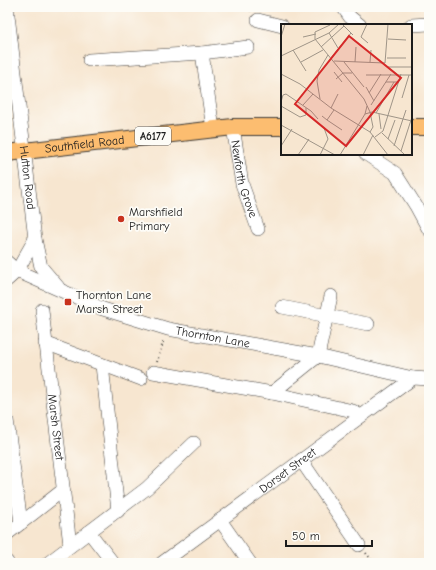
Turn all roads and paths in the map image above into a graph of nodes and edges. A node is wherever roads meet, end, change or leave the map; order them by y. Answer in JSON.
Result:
{"nodes":[{"id":1,"x":7,"y":7,"type":"edge"},
{"id":2,"x":343,"y":7,"type":"edge"},
{"id":3,"x":258,"y":20,"type":"dead end"},
{"id":4,"x":359,"y":24,"type":"edge"},
{"id":5,"x":429,"y":24,"type":"edge"},
{"id":6,"x":281,"y":26,"type":"edge"},
{"id":7,"x":412,"y":26,"type":"edge"},
{"id":8,"x":248,"y":47,"type":"dead end"},
{"id":9,"x":202,"y":53,"type":"junction"},
{"id":10,"x":89,"y":60,"type":"dead end"},
{"id":11,"x":233,"y":127,"type":"junction"},
{"id":12,"x":281,"y":127,"type":"edge"},
{"id":13,"x":412,"y":127,"type":"edge"},
{"id":14,"x":429,"y":127,"type":"edge"},
{"id":15,"x":213,"y":129,"type":"junction"},
{"id":16,"x":24,"y":151,"type":"junction"},
{"id":17,"x":7,"y":153,"type":"edge"},
{"id":18,"x":368,"y":155,"type":"edge"},
{"id":19,"x":258,"y":229,"type":"dead end"},
{"id":20,"x":429,"y":230,"type":"edge"},
{"id":21,"x":35,"y":239,"type":"junction"},
{"id":22,"x":7,"y":262,"type":"edge"},
{"id":23,"x":17,"y":271,"type":"junction"},
{"id":24,"x":7,"y":280,"type":"edge"},
{"id":25,"x":63,"y":291,"type":"junction"},
{"id":26,"x":331,"y":296,"type":"dead end"},
{"id":27,"x":282,"y":307,"type":"dead end"},
{"id":28,"x":42,"y":310,"type":"dead end"},
{"id":29,"x":326,"y":317,"type":"junction"},
{"id":30,"x":368,"y":324,"type":"dead end"},
{"id":31,"x":168,"y":329,"type":"junction"},
{"id":32,"x":45,"y":342,"type":"junction"},
{"id":33,"x":318,"y":356,"type":"junction"},
{"id":34,"x":102,"y":365,"type":"junction"},
{"id":35,"x":153,"y":372,"type":"joint"},
{"id":36,"x":413,"y":378,"type":"junction"},
{"id":37,"x":141,"y":379,"type":"dead end"},
{"id":38,"x":429,"y":379,"type":"edge"},
{"id":39,"x":272,"y":393,"type":"junction"},
{"id":40,"x":360,"y":416,"type":"junction"},
{"id":41,"x":7,"y":420,"type":"edge"},
{"id":42,"x":194,"y":443,"type":"dead end"},
{"id":43,"x":301,"y":460,"type":"junction"},
{"id":44,"x":63,"y":490,"type":"junction"},
{"id":45,"x":118,"y":511,"type":"junction"},
{"id":46,"x":220,"y":520,"type":"junction"},
{"id":47,"x":21,"y":523,"type":"junction"},
{"id":48,"x":89,"y":532,"type":"junction"},
{"id":49,"x":7,"y":534,"type":"edge"},
{"id":50,"x":70,"y":545,"type":"junction"},
{"id":51,"x":359,"y":545,"type":"dead end"},
{"id":52,"x":48,"y":563,"type":"edge"},
{"id":53,"x":114,"y":563,"type":"edge"},
{"id":54,"x":162,"y":563,"type":"edge"},
{"id":55,"x":250,"y":563,"type":"edge"}],
"edges":[{"from":1,"to":16,"type":"street","name":"Hutton Road"},
{"from":2,"to":4,"type":"street"},
{"from":3,"to":6,"type":"street"},
{"from":5,"to":7,"type":"street"},
{"from":8,"to":9,"type":"street"},
{"from":9,"to":10,"type":"street"},
{"from":9,"to":15,"type":"street"},
{"from":11,"to":12,"type":"main road","name":"Southfield Road","number":"A6177"},
{"from":11,"to":15,"type":"main road","name":"Southfield Road","number":"A6177"},
{"from":11,"to":19,"type":"street","name":"Newforth Grove"},
{"from":13,"to":14,"type":"main road"},
{"from":15,"to":16,"type":"main road","name":"Southfield Road","number":"A6177"},
{"from":16,"to":17,"type":"main road","name":"Southfield Road","number":"A6177"},
{"from":16,"to":21,"type":"street","name":"Hutton Road"},
{"from":18,"to":20,"type":"street"},
{"from":21,"to":23,"type":"street"},
{"from":21,"to":25,"type":"street","name":"Hutton Road"},
{"from":22,"to":23,"type":"street","name":"Thornton Lane"},
{"from":23,"to":24,"type":"street"},
{"from":23,"to":25,"type":"street","name":"Thornton Lane"},
{"from":25,"to":31,"type":"street","name":"Thornton Lane"},
{"from":26,"to":29,"type":"street"},
{"from":27,"to":29,"type":"street"},
{"from":28,"to":32,"type":"street","name":"Marsh Street"},
{"from":29,"to":30,"type":"street"},
{"from":29,"to":33,"type":"street"},
{"from":31,"to":33,"type":"street","name":"Thornton Lane"},
{"from":31,"to":35,"type":"path"},
{"from":32,"to":34,"type":"street"},
{"from":32,"to":44,"type":"street","name":"Marsh Street"},
{"from":33,"to":36,"type":"street","name":"Thornton Lane"},
{"from":33,"to":39,"type":"street"},
{"from":34,"to":37,"type":"street"},
{"from":34,"to":45,"type":"street"},
{"from":35,"to":39,"type":"street"},
{"from":36,"to":38,"type":"street","name":"Thornton Lane"},
{"from":36,"to":40,"type":"street","name":"Dorset Street"},
{"from":39,"to":40,"type":"street"},
{"from":40,"to":43,"type":"street","name":"Dorset Street"},
{"from":41,"to":47,"type":"street"},
{"from":42,"to":45,"type":"street"},
{"from":43,"to":46,"type":"street","name":"Dorset Street"},
{"from":43,"to":51,"type":"street"},
{"from":44,"to":47,"type":"street"},
{"from":44,"to":50,"type":"street","name":"Marsh Street"},
{"from":45,"to":48,"type":"street"},
{"from":46,"to":54,"type":"street","name":"Dorset Street"},
{"from":46,"to":55,"type":"street"},
{"from":47,"to":49,"type":"street"},
{"from":48,"to":50,"type":"street"},
{"from":48,"to":53,"type":"street"},
{"from":50,"to":52,"type":"street"}]}
